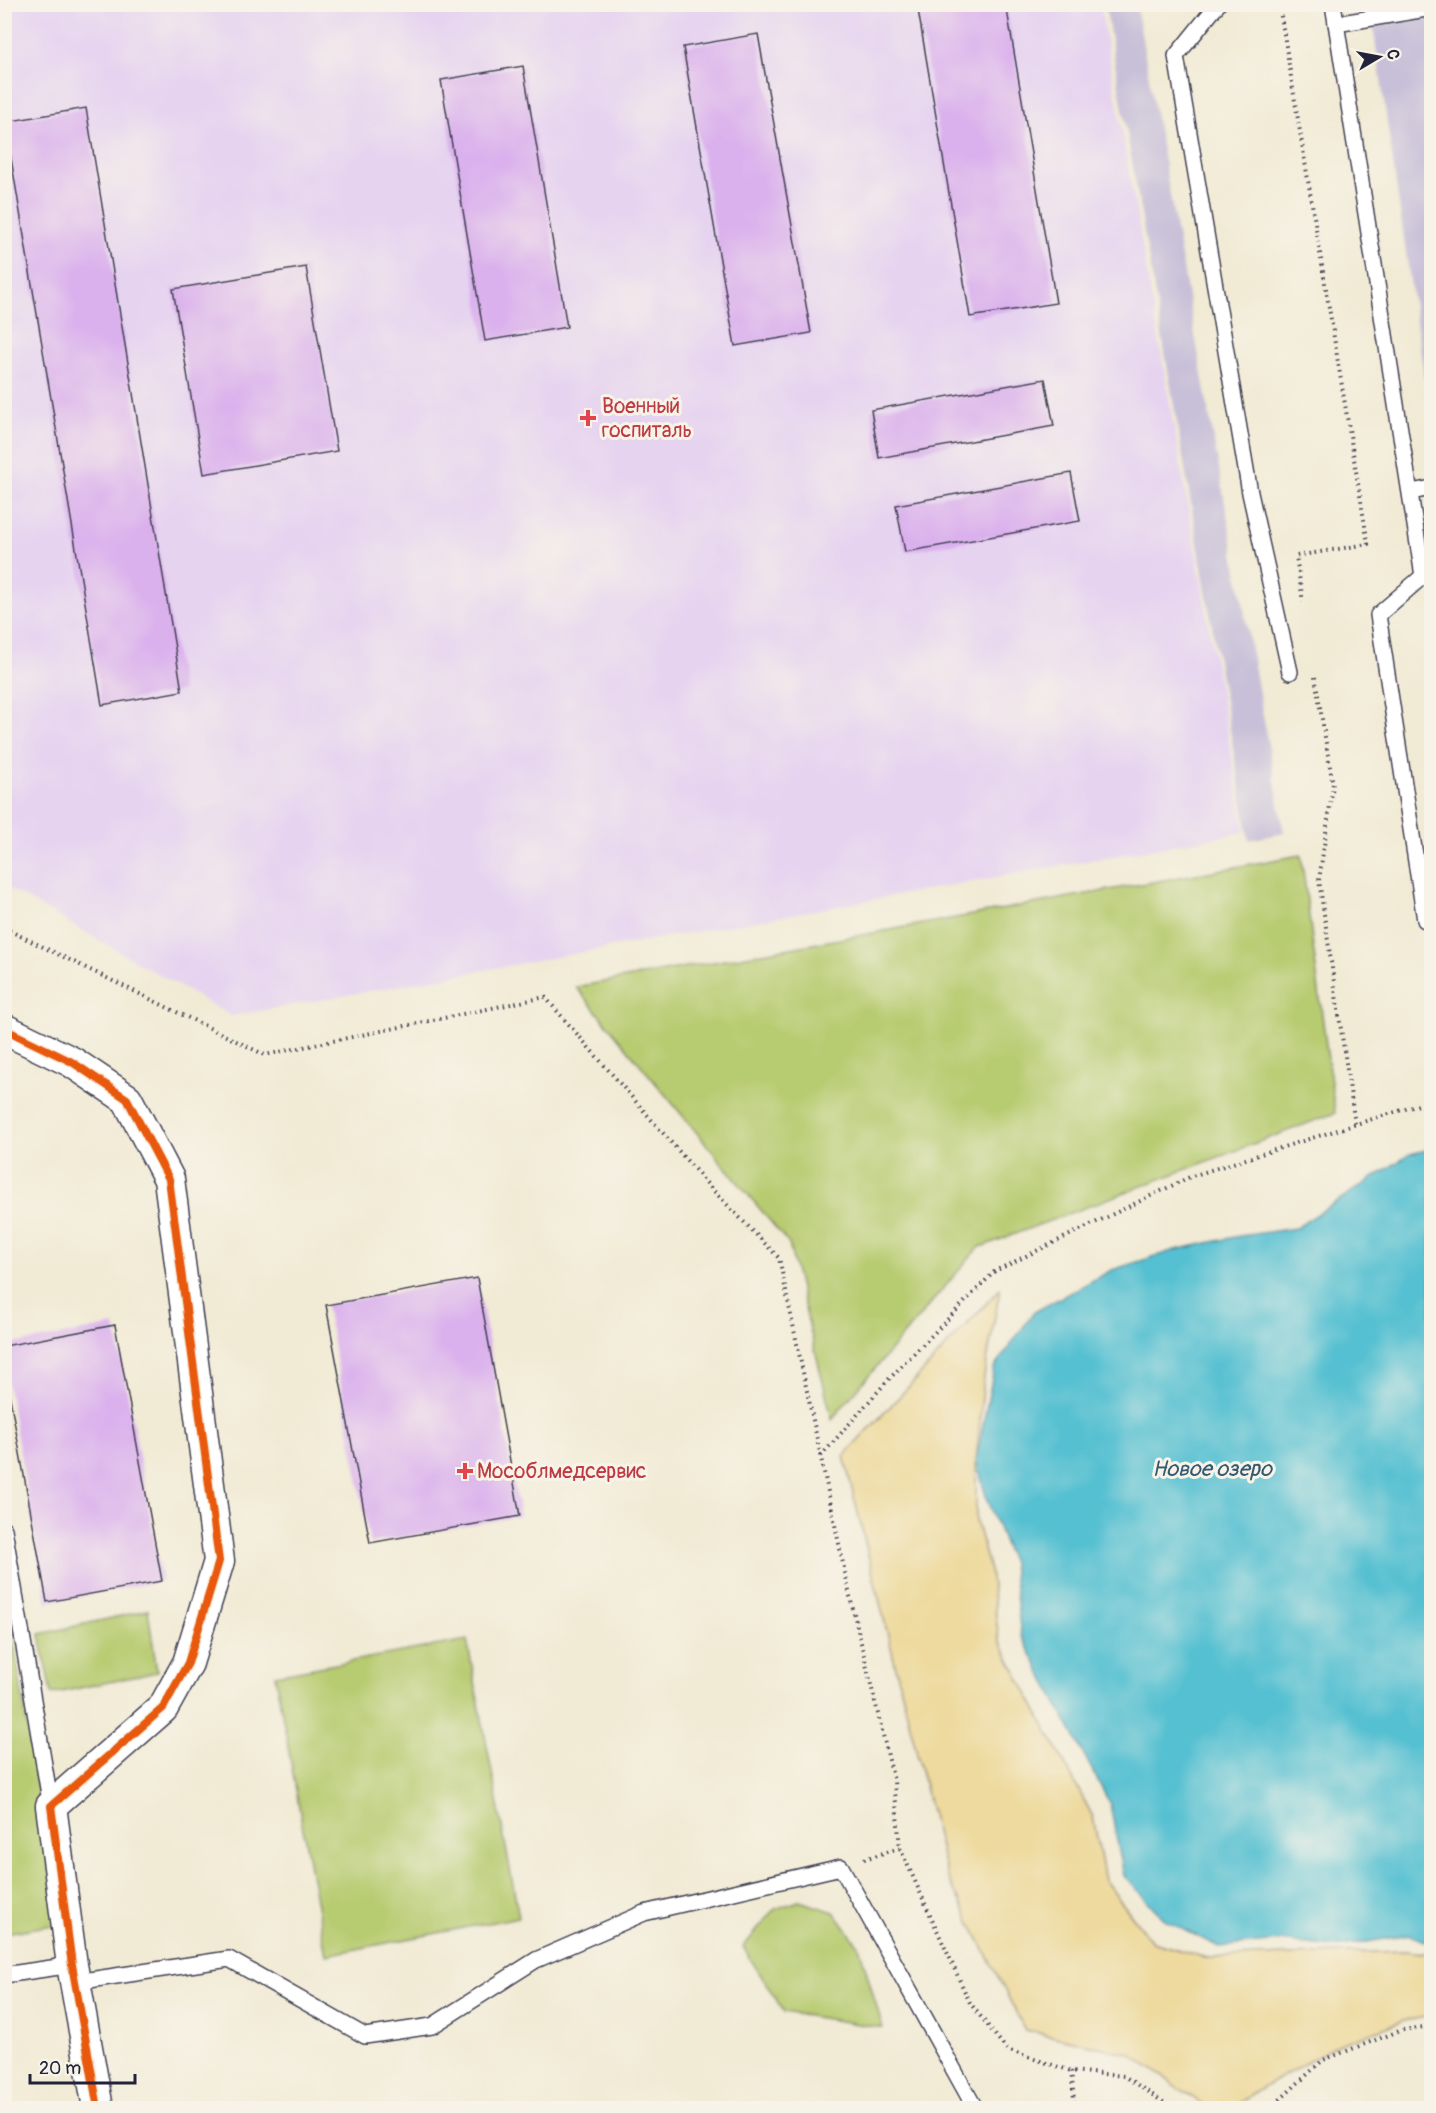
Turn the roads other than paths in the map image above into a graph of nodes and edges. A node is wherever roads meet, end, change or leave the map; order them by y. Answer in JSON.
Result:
{"nodes":[{"id":1,"x":1218,"y":4,"type":"edge"},
{"id":2,"x":1333,"y":4,"type":"edge"},
{"id":3,"x":1431,"y":8,"type":"edge"},
{"id":4,"x":1336,"y":24,"type":"junction"},
{"id":5,"x":1431,"y":488,"type":"edge"},
{"id":6,"x":1411,"y":492,"type":"junction"},
{"id":7,"x":1427,"y":575,"type":"edge"},
{"id":8,"x":1290,"y":672,"type":"dead end"},
{"id":9,"x":1431,"y":918,"type":"edge"},
{"id":10,"x":4,"y":1029,"type":"edge"},
{"id":11,"x":4,"y":1529,"type":"edge"},
{"id":12,"x":51,"y":1806,"type":"junction"},
{"id":13,"x":74,"y":1973,"type":"junction"},
{"id":14,"x":4,"y":1975,"type":"edge"},
{"id":15,"x":98,"y":2109,"type":"edge"},
{"id":16,"x":975,"y":2109,"type":"edge"}],
"edges":[{"from":1,"to":8,"type":"lane"},
{"from":2,"to":4,"type":"lane"},
{"from":3,"to":4,"type":"lane"},
{"from":4,"to":6,"type":"lane"},
{"from":5,"to":6,"type":"lane"},
{"from":6,"to":7,"type":"lane"},
{"from":7,"to":9,"type":"lane"},
{"from":10,"to":12,"type":"street"},
{"from":11,"to":12,"type":"lane"},
{"from":12,"to":13,"type":"street"},
{"from":13,"to":14,"type":"lane"},
{"from":13,"to":15,"type":"street"},
{"from":13,"to":16,"type":"lane"}]}
